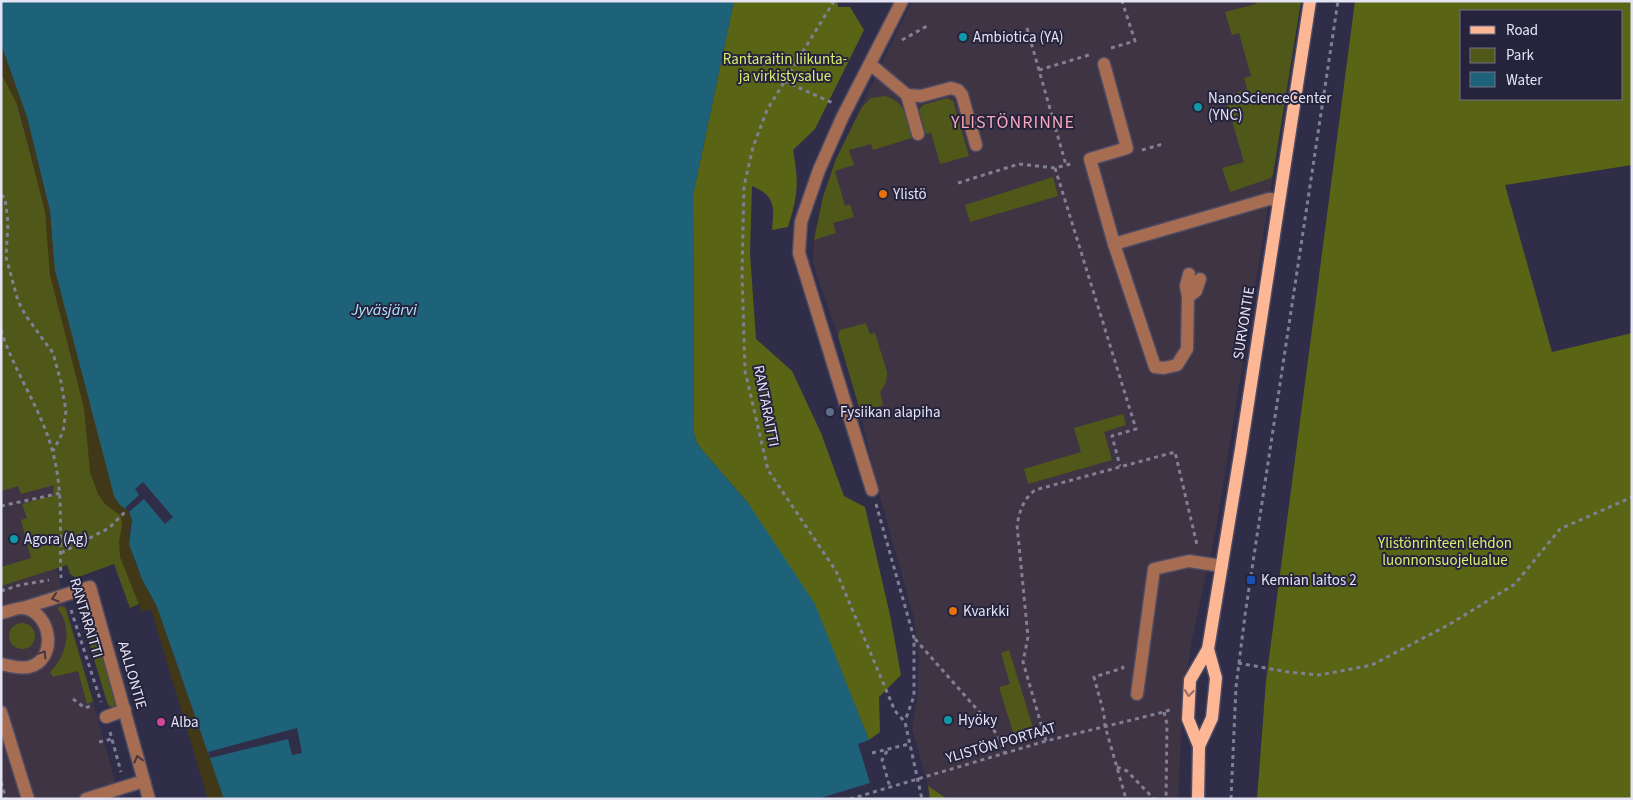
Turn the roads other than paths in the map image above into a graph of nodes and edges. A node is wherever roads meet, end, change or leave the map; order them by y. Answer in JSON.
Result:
{"nodes":[{"id":1,"x":902,"y":1,"type":"edge"},
{"id":2,"x":1310,"y":1,"type":"edge"},
{"id":3,"x":870,"y":64,"type":"junction"},
{"id":4,"x":1104,"y":64,"type":"dead end"},
{"id":5,"x":907,"y":95,"type":"junction"},
{"id":6,"x":918,"y":134,"type":"dead end"},
{"id":7,"x":976,"y":145,"type":"dead end"},
{"id":8,"x":1278,"y":200,"type":"junction"},
{"id":9,"x":1114,"y":244,"type":"junction"},
{"id":10,"x":1194,"y":277,"type":"dead end"},
{"id":11,"x":872,"y":490,"type":"road end"},
{"id":12,"x":1222,"y":566,"type":"junction"},
{"id":13,"x":24,"y":608,"type":"junction"},
{"id":14,"x":1,"y":613,"type":"edge"},
{"id":15,"x":1208,"y":649,"type":"junction"},
{"id":16,"x":1,"y":664,"type":"edge"},
{"id":17,"x":1137,"y":694,"type":"dead end"},
{"id":18,"x":125,"y":710,"type":"junction"},
{"id":19,"x":1,"y":712,"type":"edge"},
{"id":20,"x":106,"y":717,"type":"road end"},
{"id":21,"x":1199,"y":746,"type":"junction"},
{"id":22,"x":144,"y":780,"type":"junction"},
{"id":23,"x":28,"y":799,"type":"edge"},
{"id":24,"x":86,"y":799,"type":"edge"},
{"id":25,"x":150,"y":799,"type":"edge"},
{"id":26,"x":1198,"y":799,"type":"edge"}],
"edges":[{"from":1,"to":3,"type":"street"},
{"from":2,"to":8,"type":"main road","name":"SURVONTIE"},
{"from":3,"to":5,"type":"street"},
{"from":3,"to":11,"type":"street"},
{"from":4,"to":9,"type":"street"},
{"from":5,"to":6,"type":"street"},
{"from":5,"to":7,"type":"street"},
{"from":8,"to":9,"type":"street"},
{"from":8,"to":12,"type":"main road","name":"SURVONTIE"},
{"from":9,"to":10,"type":"street"},
{"from":12,"to":15,"type":"main road","name":"SURVONTIE"},
{"from":12,"to":17,"type":"street"},
{"from":13,"to":14,"type":"street","name":"AALLONTIE"},
{"from":16,"to":13,"type":"street","one_way":true},
{"from":18,"to":13,"type":"street","name":"AALLONTIE","one_way":true},
{"from":15,"to":21,"type":"main road","name":"SURVONTIE"},
{"from":15,"to":21,"type":"main road","name":"SURVONTIE","one_way":true},
{"from":18,"to":20,"type":"street"},
{"from":22,"to":18,"type":"street","name":"AALLONTIE","one_way":true},
{"from":19,"to":23,"type":"street"},
{"from":21,"to":26,"type":"main road","name":"SURVONTIE"},
{"from":22,"to":24,"type":"street"},
{"from":22,"to":25,"type":"street","name":"AALLONTIE"}]}
